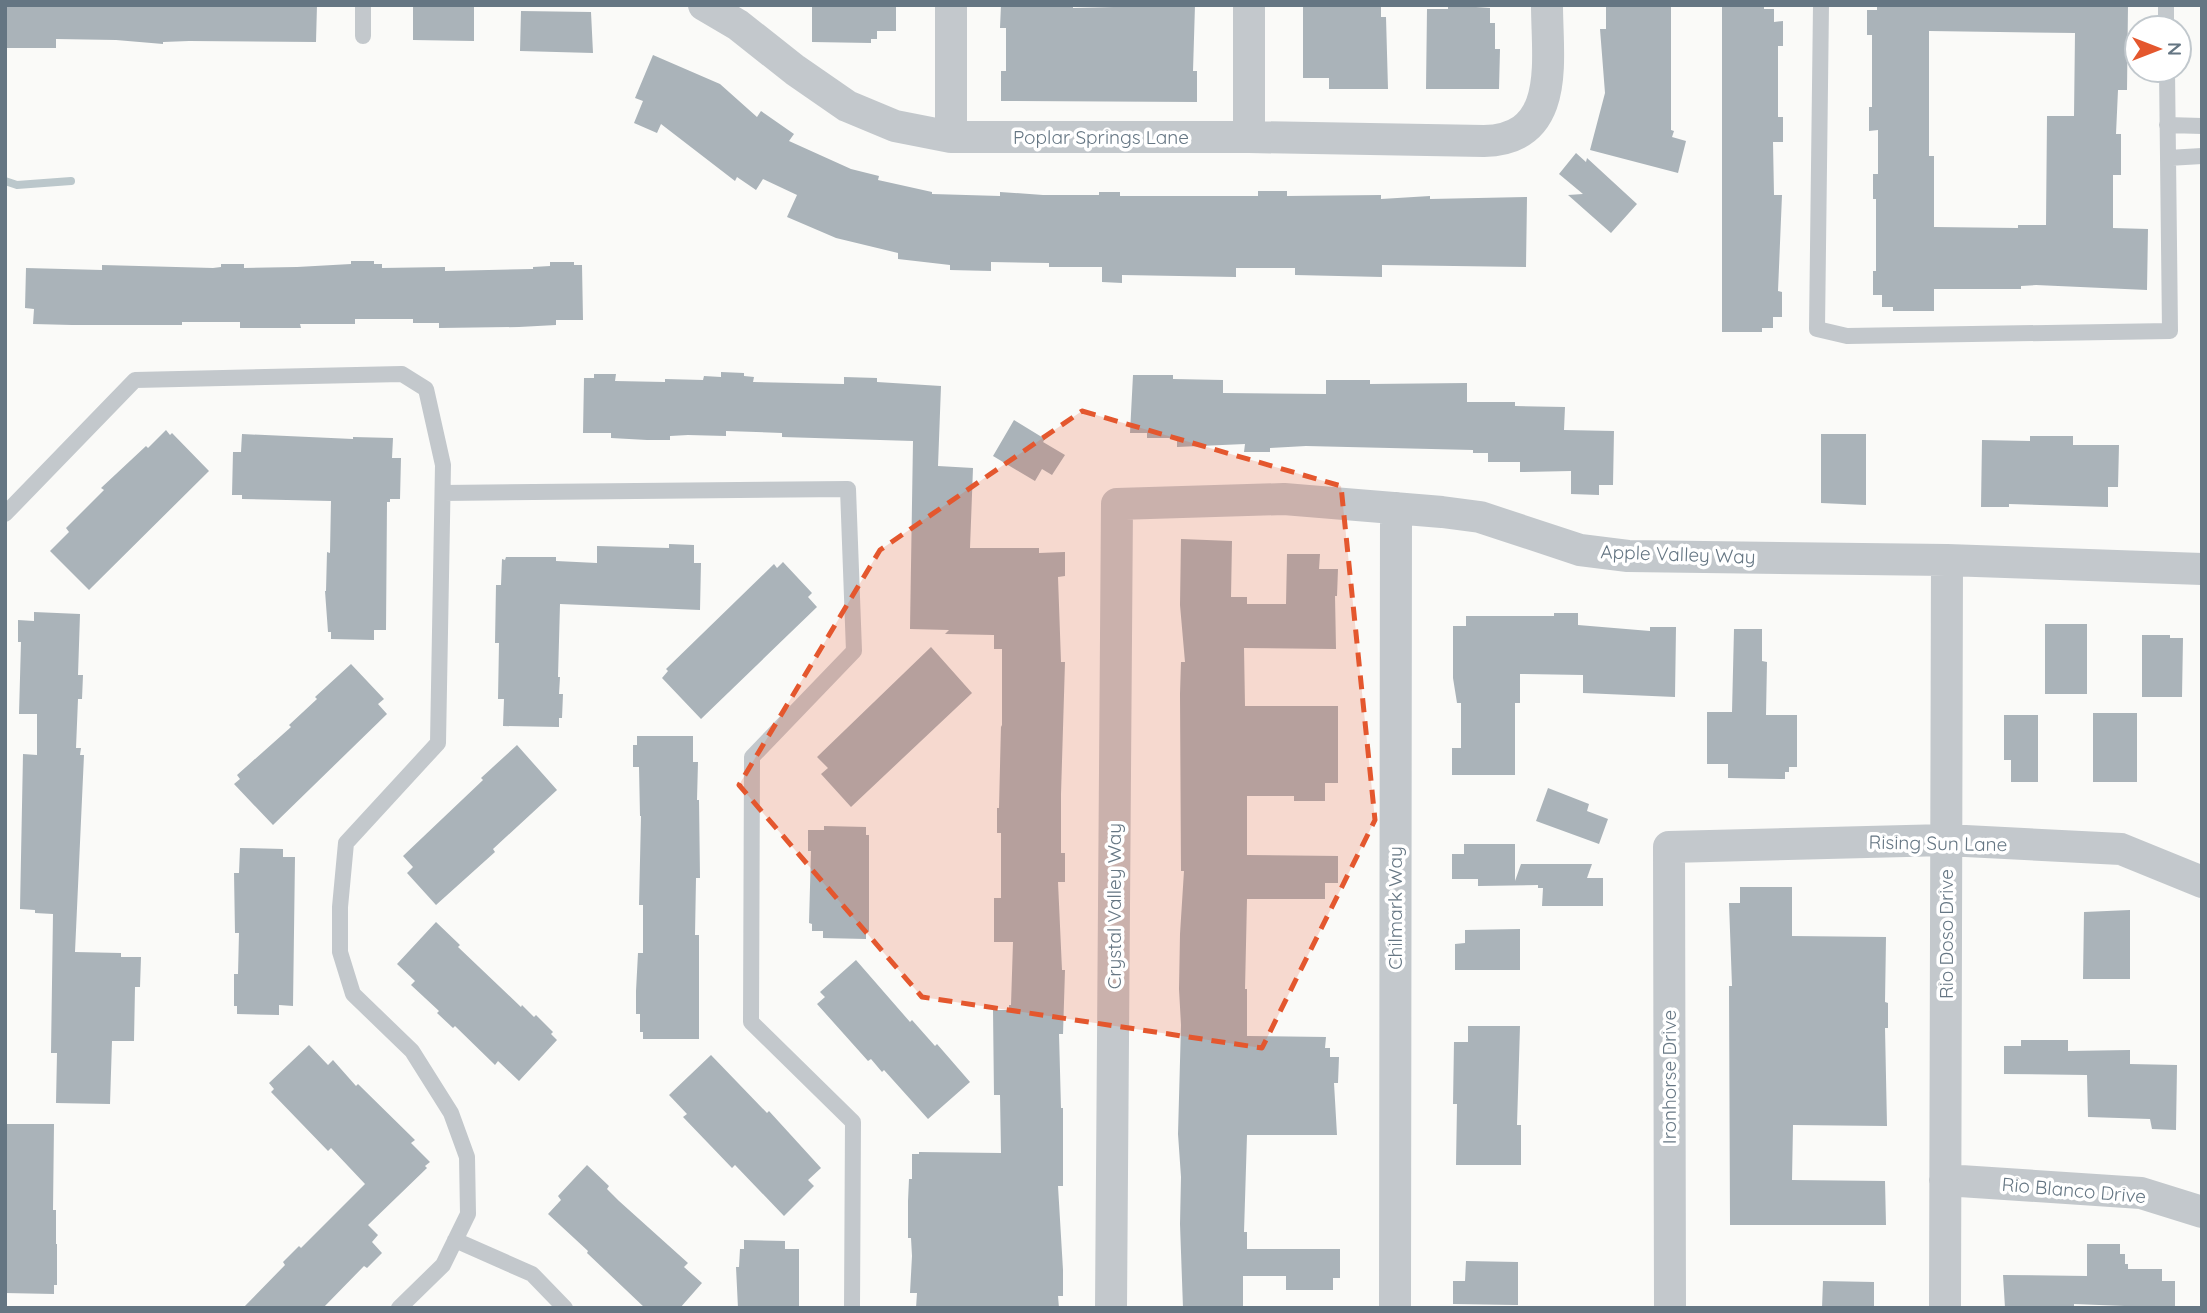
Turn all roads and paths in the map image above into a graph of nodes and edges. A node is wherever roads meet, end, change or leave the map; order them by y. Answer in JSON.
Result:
{"nodes":[{"id":1,"x":363,"y":5,"type":"edge"},
{"id":2,"x":704,"y":5,"type":"edge"},
{"id":3,"x":951,"y":5,"type":"edge"},
{"id":4,"x":1250,"y":5,"type":"edge"},
{"id":5,"x":1547,"y":5,"type":"edge"},
{"id":6,"x":1821,"y":5,"type":"edge"},
{"id":7,"x":363,"y":36,"type":"dead end"},
{"id":8,"x":2167,"y":84,"type":"edge"},
{"id":9,"x":2167,"y":125,"type":"junction"},
{"id":10,"x":2202,"y":126,"type":"edge"},
{"id":11,"x":951,"y":137,"type":"junction"},
{"id":12,"x":1249,"y":137,"type":"junction"},
{"id":13,"x":2202,"y":156,"type":"edge"},
{"id":14,"x":2168,"y":158,"type":"junction"},
{"id":15,"x":443,"y":493,"type":"junction"},
{"id":16,"x":1117,"y":504,"type":"joint"},
{"id":17,"x":1396,"y":508,"type":"junction"},
{"id":18,"x":5,"y":514,"type":"edge"},
{"id":19,"x":1947,"y":560,"type":"junction"},
{"id":20,"x":2202,"y":569,"type":"edge"},
{"id":21,"x":1946,"y":840,"type":"junction"},
{"id":22,"x":1668,"y":847,"type":"joint"},
{"id":23,"x":2202,"y":882,"type":"edge"},
{"id":24,"x":1945,"y":1180,"type":"junction"},
{"id":25,"x":2202,"y":1212,"type":"edge"},
{"id":26,"x":455,"y":1240,"type":"junction"},
{"id":27,"x":399,"y":1308,"type":"edge"},
{"id":28,"x":565,"y":1308,"type":"edge"},
{"id":29,"x":852,"y":1308,"type":"edge"},
{"id":30,"x":1111,"y":1308,"type":"edge"},
{"id":31,"x":1395,"y":1308,"type":"edge"},
{"id":32,"x":1670,"y":1308,"type":"edge"},
{"id":33,"x":1945,"y":1308,"type":"edge"}],
"edges":[{"from":1,"to":7,"type":"lane"},
{"from":2,"to":11,"type":"street","name":"Poplar Springs Lane"},
{"from":3,"to":11,"type":"street"},
{"from":4,"to":12,"type":"street"},
{"from":5,"to":12,"type":"street","name":"Poplar Springs Lane"},
{"from":6,"to":14,"type":"lane"},
{"from":8,"to":9,"type":"lane"},
{"from":9,"to":10,"type":"lane"},
{"from":9,"to":14,"type":"lane"},
{"from":11,"to":12,"type":"street","name":"Poplar Springs Lane"},
{"from":13,"to":14,"type":"lane"},
{"from":15,"to":18,"type":"lane"},
{"from":15,"to":26,"type":"lane"},
{"from":15,"to":29,"type":"lane"},
{"from":16,"to":17,"type":"street","name":"Apple Valley Way"},
{"from":16,"to":30,"type":"street","name":"Crystal Valley Way"},
{"from":17,"to":19,"type":"street","name":"Apple Valley Way"},
{"from":17,"to":31,"type":"street","name":"Chilmark Way"},
{"from":19,"to":20,"type":"street","name":"Apple Valley Way"},
{"from":19,"to":21,"type":"street","name":"Rio Doso Drive"},
{"from":21,"to":22,"type":"street","name":"Rising Sun Lane"},
{"from":21,"to":23,"type":"street","name":"Rising Sun Lane"},
{"from":21,"to":24,"type":"street","name":"Rio Doso Drive"},
{"from":22,"to":32,"type":"street","name":"Ironhorse Drive"},
{"from":24,"to":25,"type":"street","name":"Rio Blanco Drive"},
{"from":24,"to":33,"type":"street","name":"Rio Doso Drive"},
{"from":26,"to":27,"type":"lane"},
{"from":26,"to":28,"type":"lane"}]}
